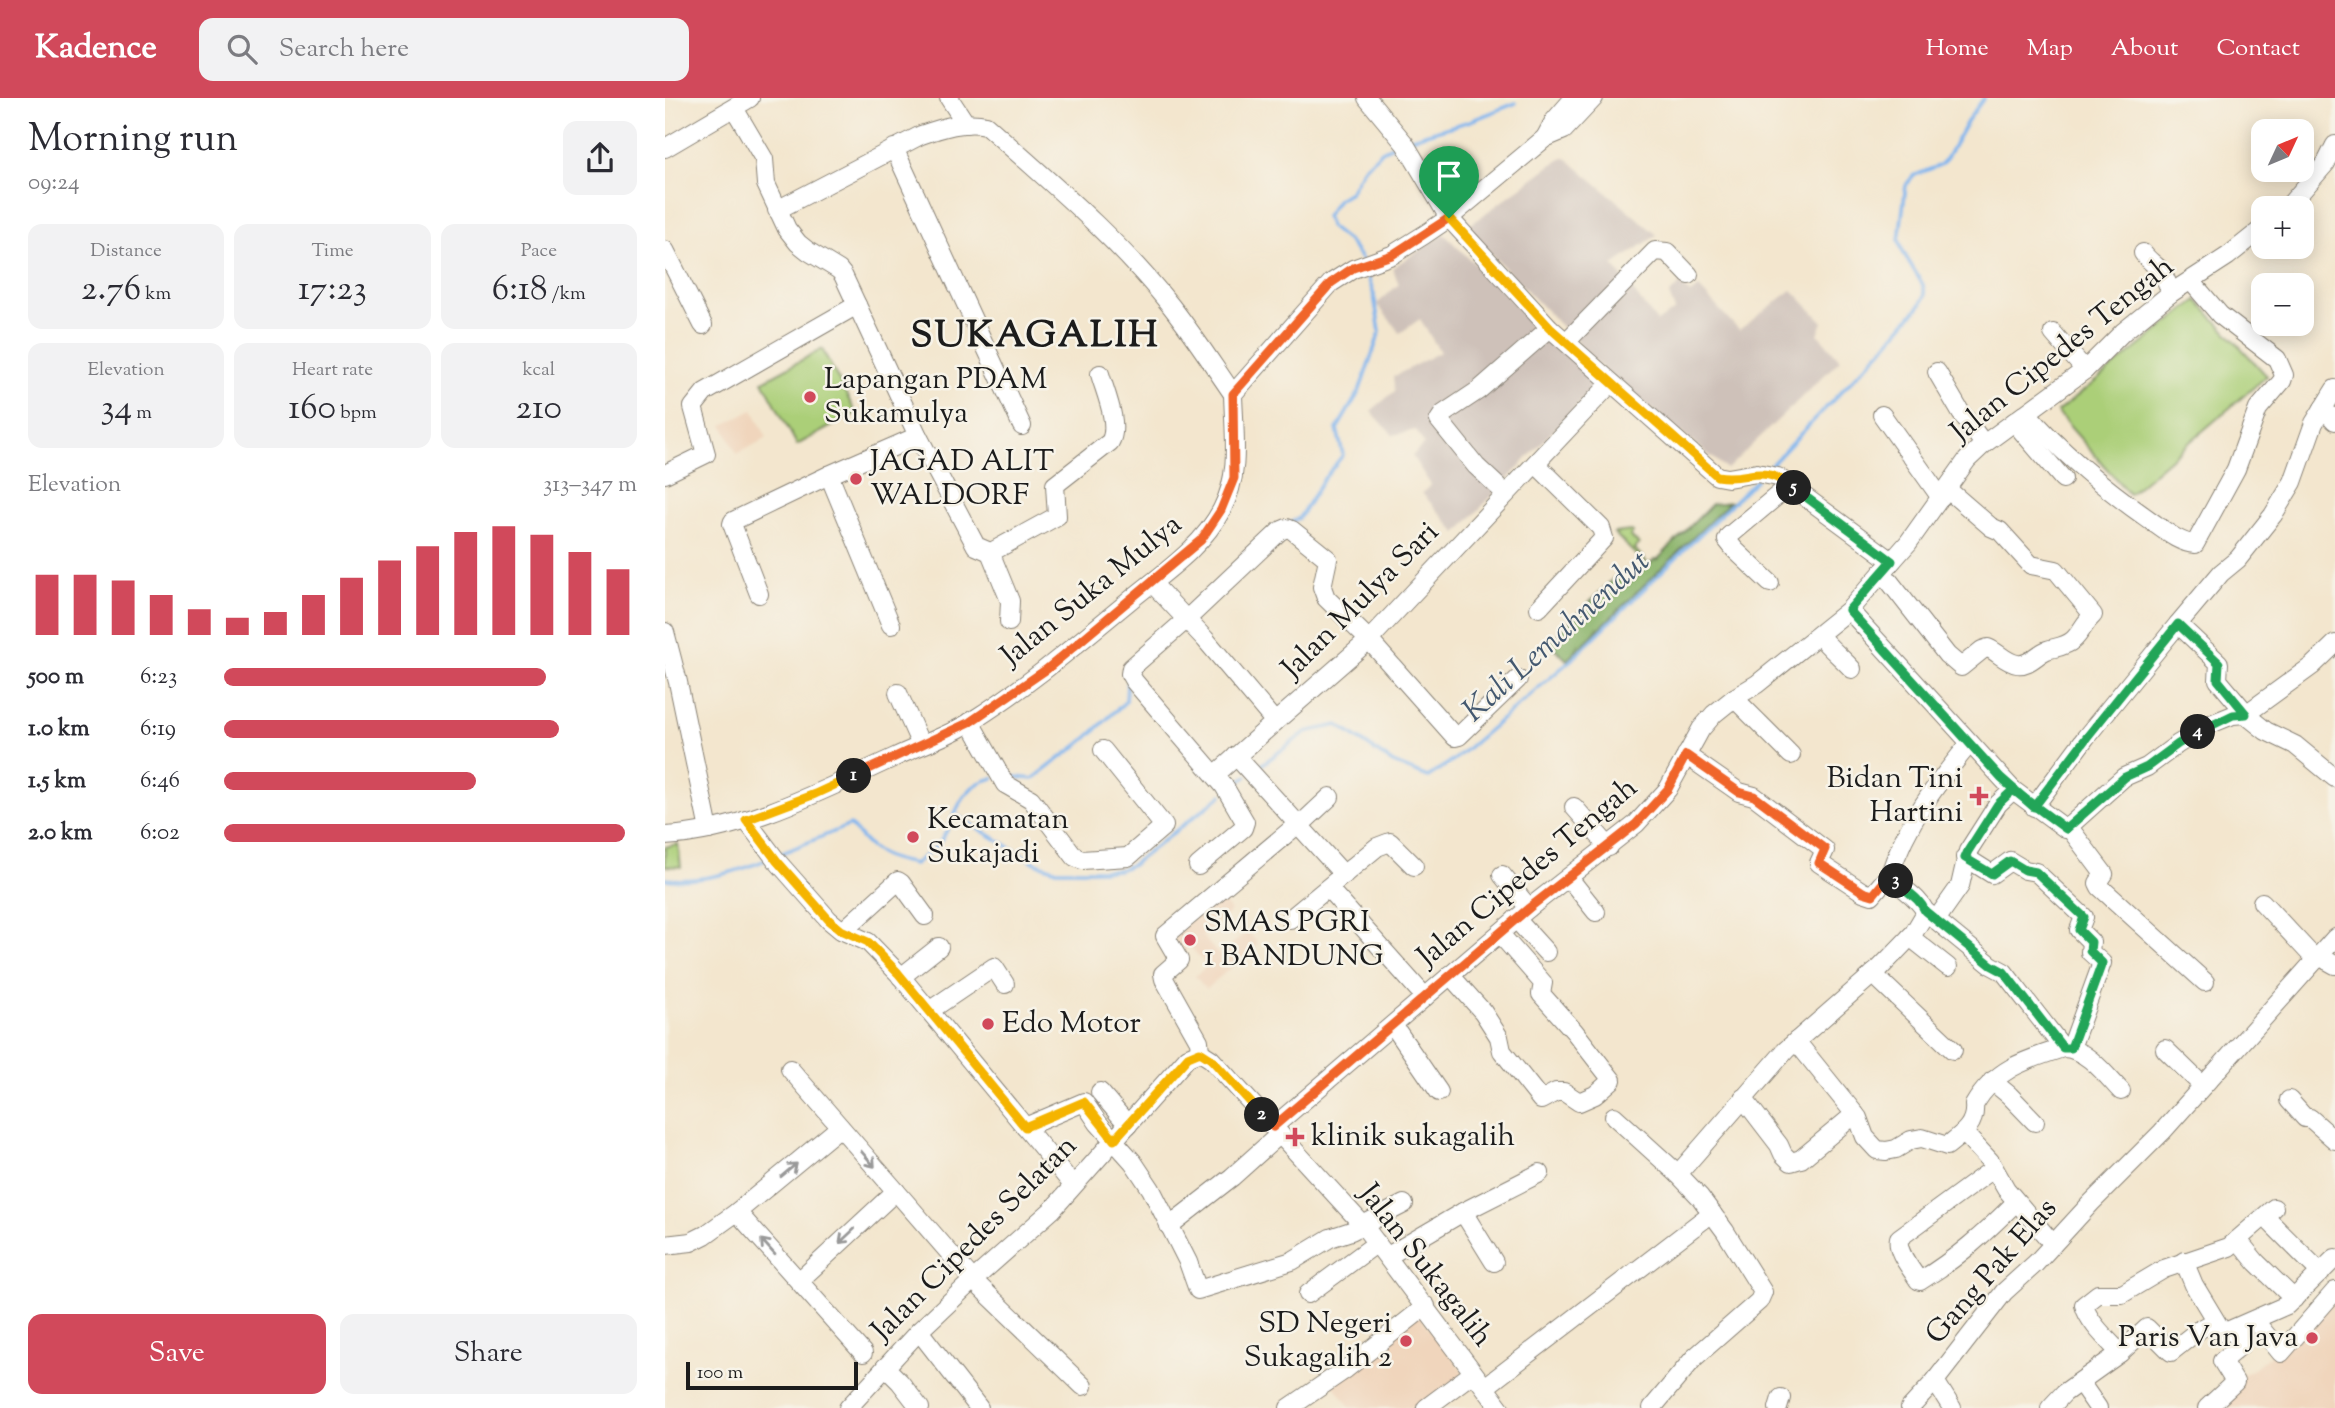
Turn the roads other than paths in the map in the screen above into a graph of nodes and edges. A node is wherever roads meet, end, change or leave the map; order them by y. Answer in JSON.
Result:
{"nodes":[{"id":1,"x":750,"y":98,"type":"edge"},
{"id":2,"x":1367,"y":98,"type":"edge"},
{"id":3,"x":1574,"y":98,"type":"edge"},
{"id":4,"x":1594,"y":98,"type":"edge"},
{"id":5,"x":957,"y":101,"type":"edge"},
{"id":6,"x":734,"y":108,"type":"junction"},
{"id":7,"x":966,"y":124,"type":"junction"},
{"id":8,"x":1545,"y":138,"type":"junction"},
{"id":9,"x":2335,"y":145,"type":"edge"},
{"id":10,"x":665,"y":148,"type":"edge"},
{"id":11,"x":894,"y":148,"type":"junction"},
{"id":12,"x":2297,"y":196,"type":"edge"},
{"id":13,"x":777,"y":210,"type":"junction"},
{"id":14,"x":1449,"y":218,"type":"junction"},
{"id":15,"x":2251,"y":238,"type":"edge"},
{"id":16,"x":665,"y":250,"type":"edge"},
{"id":17,"x":2143,"y":254,"type":"dead end"},
{"id":18,"x":1689,"y":275,"type":"dead end"},
{"id":19,"x":2191,"y":281,"type":"junction"},
{"id":20,"x":2171,"y":293,"type":"junction"},
{"id":21,"x":857,"y":305,"type":"junction"},
{"id":22,"x":703,"y":325,"type":"dead end"},
{"id":23,"x":1550,"y":328,"type":"junction"},
{"id":24,"x":2053,"y":333,"type":"dead end"},
{"id":25,"x":1567,"y":341,"type":"junction"},
{"id":26,"x":2085,"y":370,"type":"junction"},
{"id":27,"x":1937,"y":372,"type":"dead end"},
{"id":28,"x":1100,"y":374,"type":"dead end"},
{"id":29,"x":1611,"y":383,"type":"junction"},
{"id":30,"x":2335,"y":389,"type":"edge"},
{"id":31,"x":1233,"y":394,"type":"junction"},
{"id":32,"x":2329,"y":414,"type":"edge"},
{"id":33,"x":1882,"y":415,"type":"dead end"},
{"id":34,"x":2021,"y":417,"type":"junction"},
{"id":35,"x":1022,"y":426,"type":"dead end"},
{"id":36,"x":918,"y":436,"type":"junction"},
{"id":37,"x":1984,"y":444,"type":"junction"},
{"id":38,"x":1536,"y":464,"type":"junction"},
{"id":39,"x":665,"y":474,"type":"edge"},
{"id":40,"x":829,"y":474,"type":"junction"},
{"id":41,"x":2063,"y":479,"type":"dead end"},
{"id":42,"x":1784,"y":481,"type":"junction"},
{"id":43,"x":1506,"y":494,"type":"junction"},
{"id":44,"x":1944,"y":494,"type":"junction"},
{"id":45,"x":983,"y":549,"type":"junction"},
{"id":46,"x":1887,"y":567,"type":"junction"},
{"id":47,"x":1152,"y":583,"type":"junction"},
{"id":48,"x":1770,"y":583,"type":"dead end"},
{"id":49,"x":759,"y":594,"type":"dead end"},
{"id":50,"x":1539,"y":608,"type":"dead end"},
{"id":51,"x":1849,"y":610,"type":"junction"},
{"id":52,"x":1187,"y":620,"type":"junction"},
{"id":53,"x":1009,"y":622,"type":"dead end"},
{"id":54,"x":2178,"y":624,"type":"junction"},
{"id":55,"x":891,"y":625,"type":"dead end"},
{"id":56,"x":665,"y":632,"type":"edge"},
{"id":57,"x":1819,"y":635,"type":"junction"},
{"id":58,"x":1369,"y":640,"type":"junction"},
{"id":59,"x":2335,"y":644,"type":"edge"},
{"id":60,"x":1852,"y":670,"type":"dead end"},
{"id":61,"x":1518,"y":679,"type":"dead end"},
{"id":62,"x":898,"y":693,"type":"dead end"},
{"id":63,"x":1734,"y":698,"type":"junction"},
{"id":64,"x":2246,"y":714,"type":"junction"},
{"id":65,"x":970,"y":722,"type":"junction"},
{"id":66,"x":1275,"y":722,"type":"junction"},
{"id":67,"x":1970,"y":743,"type":"junction"},
{"id":68,"x":921,"y":745,"type":"junction"},
{"id":69,"x":1103,"y":750,"type":"dead end"},
{"id":70,"x":1686,"y":755,"type":"junction"},
{"id":71,"x":1791,"y":755,"type":"dead end"},
{"id":72,"x":1240,"y":761,"type":"junction"},
{"id":73,"x":2335,"y":778,"type":"edge"},
{"id":74,"x":1219,"y":780,"type":"junction"},
{"id":75,"x":2013,"y":790,"type":"junction"},
{"id":76,"x":1330,"y":797,"type":"dead end"},
{"id":77,"x":1574,"y":807,"type":"dead end"},
{"id":78,"x":2034,"y":807,"type":"junction"},
{"id":79,"x":746,"y":820,"type":"junction"},
{"id":80,"x":1299,"y":825,"type":"junction"},
{"id":81,"x":2066,"y":829,"type":"junction"},
{"id":82,"x":709,"y":830,"type":"junction"},
{"id":83,"x":665,"y":836,"type":"edge"},
{"id":84,"x":1609,"y":847,"type":"junction"},
{"id":85,"x":1965,"y":858,"type":"junction"},
{"id":86,"x":1198,"y":866,"type":"dead end"},
{"id":87,"x":1414,"y":866,"type":"dead end"},
{"id":88,"x":1890,"y":874,"type":"junction"},
{"id":89,"x":1344,"y":875,"type":"junction"},
{"id":90,"x":1502,"y":876,"type":"dead end"},
{"id":91,"x":1569,"y":878,"type":"junction"},
{"id":92,"x":1328,"y":888,"type":"junction"},
{"id":93,"x":2262,"y":902,"type":"dead end"},
{"id":94,"x":1597,"y":912,"type":"dead end"},
{"id":95,"x":1523,"y":914,"type":"junction"},
{"id":96,"x":925,"y":916,"type":"dead end"},
{"id":97,"x":1931,"y":916,"type":"junction"},
{"id":98,"x":1290,"y":919,"type":"dead end"},
{"id":99,"x":843,"y":931,"type":"junction"},
{"id":100,"x":1500,"y":934,"type":"junction"},
{"id":101,"x":1910,"y":937,"type":"junction"},
{"id":102,"x":2335,"y":938,"type":"edge"},
{"id":103,"x":939,"y":947,"type":"dead end"},
{"id":104,"x":1546,"y":952,"type":"dead end"},
{"id":105,"x":2324,"y":960,"type":"edge"},
{"id":106,"x":1948,"y":967,"type":"dead end"},
{"id":107,"x":1873,"y":974,"type":"junction"},
{"id":108,"x":1451,"y":975,"type":"junction"},
{"id":109,"x":901,"y":977,"type":"junction"},
{"id":110,"x":2205,"y":982,"type":"dead end"},
{"id":111,"x":1005,"y":985,"type":"dead end"},
{"id":112,"x":1425,"y":996,"type":"junction"},
{"id":113,"x":929,"y":1011,"type":"junction"},
{"id":114,"x":1393,"y":1026,"type":"junction"},
{"id":115,"x":1796,"y":1041,"type":"junction"},
{"id":116,"x":2067,"y":1048,"type":"junction"},
{"id":117,"x":2165,"y":1049,"type":"dead end"},
{"id":118,"x":1953,"y":1050,"type":"dead end"},
{"id":119,"x":1200,"y":1052,"type":"junction"},
{"id":120,"x":790,"y":1069,"type":"dead end"},
{"id":121,"x":1991,"y":1081,"type":"junction"},
{"id":122,"x":2203,"y":1086,"type":"junction"},
{"id":123,"x":1439,"y":1091,"type":"dead end"},
{"id":124,"x":2121,"y":1091,"type":"dead end"},
{"id":125,"x":1100,"y":1092,"type":"dead end"},
{"id":126,"x":1743,"y":1098,"type":"junction"},
{"id":127,"x":2289,"y":1100,"type":"dead end"},
{"id":128,"x":1855,"y":1114,"type":"junction"},
{"id":129,"x":1613,"y":1116,"type":"dead end"},
{"id":130,"x":2035,"y":1122,"type":"dead end"},
{"id":131,"x":1128,"y":1125,"type":"junction"},
{"id":132,"x":840,"y":1127,"type":"junction"},
{"id":133,"x":1025,"y":1127,"type":"junction"},
{"id":134,"x":1276,"y":1131,"type":"junction"},
{"id":135,"x":1964,"y":1133,"type":"junction"},
{"id":136,"x":1114,"y":1140,"type":"junction"},
{"id":137,"x":2335,"y":1140,"type":"edge"},
{"id":138,"x":1993,"y":1169,"type":"junction"},
{"id":139,"x":1540,"y":1173,"type":"dead end"},
{"id":140,"x":1678,"y":1174,"type":"junction"},
{"id":141,"x":1073,"y":1185,"type":"junction"},
{"id":142,"x":896,"y":1191,"type":"junction"},
{"id":143,"x":2016,"y":1202,"type":"junction"},
{"id":144,"x":1404,"y":1204,"type":"dead end"},
{"id":145,"x":737,"y":1212,"type":"junction"},
{"id":146,"x":1463,"y":1212,"type":"junction"},
{"id":147,"x":1712,"y":1213,"type":"junction"},
{"id":148,"x":1363,"y":1225,"type":"junction"},
{"id":149,"x":1169,"y":1226,"type":"junction"},
{"id":150,"x":2238,"y":1240,"type":"junction"},
{"id":151,"x":2053,"y":1244,"type":"junction"},
{"id":152,"x":665,"y":1245,"type":"edge"},
{"id":153,"x":1382,"y":1250,"type":"junction"},
{"id":154,"x":2335,"y":1258,"type":"edge"},
{"id":155,"x":2184,"y":1261,"type":"junction"},
{"id":156,"x":1494,"y":1262,"type":"dead end"},
{"id":157,"x":2321,"y":1273,"type":"junction"},
{"id":158,"x":973,"y":1280,"type":"junction"},
{"id":159,"x":799,"y":1281,"type":"junction"},
{"id":160,"x":2335,"y":1292,"type":"edge"},
{"id":161,"x":1308,"y":1294,"type":"dead end"},
{"id":162,"x":2294,"y":1299,"type":"junction"},
{"id":163,"x":1426,"y":1306,"type":"junction"},
{"id":164,"x":2215,"y":1321,"type":"junction"},
{"id":165,"x":2246,"y":1324,"type":"junction"},
{"id":166,"x":919,"y":1331,"type":"junction"},
{"id":167,"x":863,"y":1353,"type":"dead end"},
{"id":168,"x":2120,"y":1353,"type":"junction"},
{"id":169,"x":885,"y":1367,"type":"junction"},
{"id":170,"x":1473,"y":1373,"type":"junction"},
{"id":171,"x":1935,"y":1381,"type":"junction"},
{"id":172,"x":2080,"y":1382,"type":"junction"},
{"id":173,"x":1083,"y":1387,"type":"dead end"},
{"id":174,"x":1485,"y":1387,"type":"junction"},
{"id":175,"x":1296,"y":1406,"type":"edge"},
{"id":176,"x":848,"y":1408,"type":"edge"},
{"id":177,"x":920,"y":1408,"type":"edge"},
{"id":178,"x":979,"y":1408,"type":"edge"},
{"id":179,"x":1426,"y":1408,"type":"edge"},
{"id":180,"x":1500,"y":1408,"type":"edge"},
{"id":181,"x":1652,"y":1408,"type":"edge"},
{"id":182,"x":1910,"y":1408,"type":"edge"},
{"id":183,"x":1952,"y":1408,"type":"edge"},
{"id":184,"x":2049,"y":1408,"type":"edge"},
{"id":185,"x":2098,"y":1408,"type":"edge"},
{"id":186,"x":2207,"y":1408,"type":"edge"}],
"edges":[{"from":1,"to":6,"type":"street"},
{"from":2,"to":14,"type":"street"},
{"from":3,"to":8,"type":"street"},
{"from":4,"to":8,"type":"street"},
{"from":5,"to":7,"type":"street"},
{"from":6,"to":10,"type":"street"},
{"from":6,"to":13,"type":"street"},
{"from":7,"to":11,"type":"street"},
{"from":7,"to":31,"type":"street"},
{"from":8,"to":14,"type":"street"},
{"from":9,"to":12,"type":"street"},
{"from":11,"to":13,"type":"street"},
{"from":11,"to":35,"type":"street"},
{"from":13,"to":21,"type":"street"},
{"from":14,"to":23,"type":"street"},
{"from":14,"to":31,"type":"street"},
{"from":15,"to":19,"type":"street","name":"Jalan Cipedes Tengah"},
{"from":16,"to":22,"type":"street"},
{"from":17,"to":20,"type":"street"},
{"from":18,"to":25,"type":"street"},
{"from":19,"to":20,"type":"street","name":"Jalan Cipedes Tengah"},
{"from":19,"to":34,"type":"street"},
{"from":20,"to":26,"type":"street","name":"Jalan Cipedes Tengah"},
{"from":21,"to":36,"type":"street"},
{"from":21,"to":39,"type":"street"},
{"from":23,"to":25,"type":"street"},
{"from":23,"to":43,"type":"street"},
{"from":24,"to":26,"type":"street"},
{"from":25,"to":29,"type":"street"},
{"from":26,"to":34,"type":"street","name":"Jalan Cipedes Tengah"},
{"from":27,"to":37,"type":"street"},
{"from":28,"to":45,"type":"street"},
{"from":29,"to":38,"type":"street","name":"Jalan Mulya Sari"},
{"from":29,"to":42,"type":"street"},
{"from":30,"to":32,"type":"street"},
{"from":31,"to":47,"type":"street","name":"Jalan Suka Mulya"},
{"from":32,"to":54,"type":"street"},
{"from":33,"to":44,"type":"street"},
{"from":34,"to":37,"type":"street","name":"Jalan Cipedes Tengah"},
{"from":34,"to":41,"type":"street"},
{"from":36,"to":40,"type":"street"},
{"from":36,"to":45,"type":"street"},
{"from":37,"to":44,"type":"street","name":"Jalan Cipedes Tengah"},
{"from":38,"to":43,"type":"street","name":"Jalan Mulya Sari"},
{"from":38,"to":50,"type":"street"},
{"from":40,"to":49,"type":"street"},
{"from":40,"to":55,"type":"street"},
{"from":42,"to":46,"type":"street"},
{"from":42,"to":48,"type":"street"},
{"from":43,"to":58,"type":"street","name":"Jalan Mulya Sari"},
{"from":44,"to":46,"type":"street","name":"Jalan Cipedes Tengah"},
{"from":44,"to":46,"type":"street"},
{"from":45,"to":53,"type":"street"},
{"from":46,"to":51,"type":"street","name":"Jalan Cipedes Tengah"},
{"from":47,"to":52,"type":"street","name":"Jalan Mulya Sari"},
{"from":47,"to":65,"type":"street","name":"Jalan Suka Mulya"},
{"from":51,"to":57,"type":"street","name":"Jalan Cipedes Tengah"},
{"from":51,"to":67,"type":"street"},
{"from":52,"to":58,"type":"street"},
{"from":52,"to":66,"type":"street","name":"Jalan Mulya Sari"},
{"from":52,"to":74,"type":"street"},
{"from":54,"to":64,"type":"street"},
{"from":54,"to":78,"type":"street"},
{"from":56,"to":82,"type":"street"},
{"from":57,"to":60,"type":"street"},
{"from":57,"to":63,"type":"street","name":"Jalan Cipedes Tengah"},
{"from":58,"to":61,"type":"street"},
{"from":58,"to":66,"type":"street","name":"Jalan Mulya Sari"},
{"from":59,"to":64,"type":"street"},
{"from":62,"to":68,"type":"street"},
{"from":63,"to":70,"type":"street","name":"Jalan Cipedes Tengah"},
{"from":63,"to":71,"type":"street"},
{"from":64,"to":73,"type":"street"},
{"from":64,"to":81,"type":"street"},
{"from":65,"to":68,"type":"street","name":"Jalan Suka Mulya"},
{"from":65,"to":69,"type":"street"},
{"from":66,"to":72,"type":"street"},
{"from":67,"to":75,"type":"street"},
{"from":67,"to":88,"type":"street"},
{"from":68,"to":79,"type":"street","name":"Jalan Suka Mulya"},
{"from":70,"to":84,"type":"street","name":"Jalan Cipedes Tengah"},
{"from":70,"to":88,"type":"street"},
{"from":72,"to":74,"type":"street"},
{"from":72,"to":80,"type":"street"},
{"from":74,"to":86,"type":"street"},
{"from":75,"to":78,"type":"street"},
{"from":75,"to":85,"type":"street"},
{"from":76,"to":80,"type":"street"},
{"from":77,"to":84,"type":"street"},
{"from":78,"to":81,"type":"street"},
{"from":79,"to":82,"type":"street","name":"Jalan Suka Mulya"},
{"from":79,"to":99,"type":"street"},
{"from":80,"to":89,"type":"street"},
{"from":80,"to":119,"type":"street","name":"Jalan Sukagalih"},
{"from":81,"to":110,"type":"street"},
{"from":82,"to":83,"type":"street","name":"Jalan Suka Mulya"},
{"from":84,"to":91,"type":"street","name":"Jalan Cipedes Tengah"},
{"from":85,"to":97,"type":"street"},
{"from":85,"to":116,"type":"street"},
{"from":87,"to":89,"type":"street"},
{"from":88,"to":97,"type":"street"},
{"from":89,"to":92,"type":"street"},
{"from":90,"to":95,"type":"street"},
{"from":91,"to":94,"type":"street"},
{"from":91,"to":95,"type":"street","name":"Jalan Cipedes Tengah"},
{"from":92,"to":98,"type":"street"},
{"from":92,"to":112,"type":"street"},
{"from":93,"to":105,"type":"street"},
{"from":95,"to":100,"type":"street","name":"Jalan Cipedes Tengah"},
{"from":95,"to":104,"type":"street"},
{"from":96,"to":99,"type":"street"},
{"from":97,"to":101,"type":"street"},
{"from":97,"to":116,"type":"street"},
{"from":99,"to":109,"type":"street"},
{"from":100,"to":108,"type":"street","name":"Jalan Cipedes Tengah"},
{"from":100,"to":108,"type":"street"},
{"from":101,"to":106,"type":"street"},
{"from":101,"to":107,"type":"street"},
{"from":102,"to":105,"type":"street","name":"Gang Pak Elas"},
{"from":103,"to":109,"type":"street"},
{"from":105,"to":122,"type":"street","name":"Gang Pak Elas"},
{"from":107,"to":115,"type":"street"},
{"from":107,"to":118,"type":"street"},
{"from":108,"to":112,"type":"street","name":"Jalan Cipedes Tengah"},
{"from":109,"to":113,"type":"street"},
{"from":111,"to":113,"type":"street"},
{"from":112,"to":114,"type":"street","name":"Jalan Cipedes Tengah"},
{"from":113,"to":133,"type":"street"},
{"from":114,"to":123,"type":"street"},
{"from":114,"to":134,"type":"street","name":"Jalan Cipedes Tengah"},
{"from":115,"to":126,"type":"street"},
{"from":115,"to":128,"type":"street"},
{"from":116,"to":121,"type":"street"},
{"from":116,"to":124,"type":"street"},
{"from":117,"to":122,"type":"street"},
{"from":119,"to":131,"type":"street","name":"Jalan Cipedes Selatan"},
{"from":119,"to":134,"type":"street","name":"Jalan Sukagalih"},
{"from":120,"to":132,"type":"street"},
{"from":121,"to":130,"type":"street"},
{"from":121,"to":135,"type":"street"},
{"from":122,"to":151,"type":"street","name":"Gang Pak Elas"},
{"from":125,"to":131,"type":"street"},
{"from":126,"to":128,"type":"street"},
{"from":126,"to":140,"type":"street"},
{"from":127,"to":137,"type":"street"},
{"from":128,"to":135,"type":"street"},
{"from":129,"to":140,"type":"street"},
{"from":131,"to":136,"type":"street","name":"Jalan Cipedes Selatan"},
{"from":132,"to":142,"type":"street","one_way":true},
{"from":145,"to":132,"type":"street","one_way":true},
{"from":133,"to":136,"type":"street"},
{"from":133,"to":141,"type":"street"},
{"from":134,"to":148,"type":"street","name":"Jalan Sukagalih"},
{"from":134,"to":149,"type":"street","name":"Jalan Cipedes Tengah"},
{"from":135,"to":138,"type":"street"},
{"from":136,"to":141,"type":"street","name":"Jalan Cipedes Selatan"},
{"from":136,"to":149,"type":"street"},
{"from":138,"to":143,"type":"street"},
{"from":138,"to":143,"type":"street"},
{"from":139,"to":146,"type":"street"},
{"from":140,"to":147,"type":"street"},
{"from":141,"to":158,"type":"street","name":"Jalan Cipedes Selatan"},
{"from":142,"to":158,"type":"street"},
{"from":142,"to":159,"type":"street","one_way":true},
{"from":143,"to":151,"type":"street"},
{"from":144,"to":148,"type":"street"},
{"from":145,"to":152,"type":"street"},
{"from":159,"to":145,"type":"street","one_way":true},
{"from":146,"to":153,"type":"street"},
{"from":146,"to":156,"type":"street"},
{"from":147,"to":174,"type":"street"},
{"from":147,"to":181,"type":"street"},
{"from":148,"to":149,"type":"street"},
{"from":148,"to":153,"type":"street","name":"Jalan Sukagalih"},
{"from":150,"to":155,"type":"street"},
{"from":150,"to":157,"type":"street"},
{"from":150,"to":162,"type":"street"},
{"from":151,"to":171,"type":"street","name":"Gang Pak Elas"},
{"from":153,"to":161,"type":"street"},
{"from":153,"to":163,"type":"street","name":"Jalan Sukagalih"},
{"from":154,"to":157,"type":"street"},
{"from":155,"to":164,"type":"street"},
{"from":155,"to":168,"type":"street"},
{"from":157,"to":162,"type":"street"},
{"from":158,"to":166,"type":"street","name":"Jalan Cipedes Selatan"},
{"from":158,"to":173,"type":"street"},
{"from":159,"to":167,"type":"street"},
{"from":160,"to":165,"type":"street"},
{"from":162,"to":165,"type":"street"},
{"from":163,"to":170,"type":"street","name":"Jalan Sukagalih"},
{"from":163,"to":175,"type":"street"},
{"from":164,"to":165,"type":"street"},
{"from":164,"to":168,"type":"street"},
{"from":165,"to":186,"type":"street"},
{"from":166,"to":169,"type":"street","name":"Jalan Cipedes Selatan"},
{"from":166,"to":178,"type":"street"},
{"from":168,"to":172,"type":"street"},
{"from":169,"to":176,"type":"street","name":"Jalan Cipedes Selatan"},
{"from":169,"to":177,"type":"street"},
{"from":170,"to":174,"type":"street","name":"Jalan Sukagalih"},
{"from":170,"to":179,"type":"street"},
{"from":171,"to":182,"type":"street","name":"Gang Pak Elas"},
{"from":171,"to":183,"type":"street"},
{"from":172,"to":184,"type":"street"},
{"from":172,"to":185,"type":"street"},
{"from":174,"to":180,"type":"street","name":"Jalan Sukagalih"}]}
